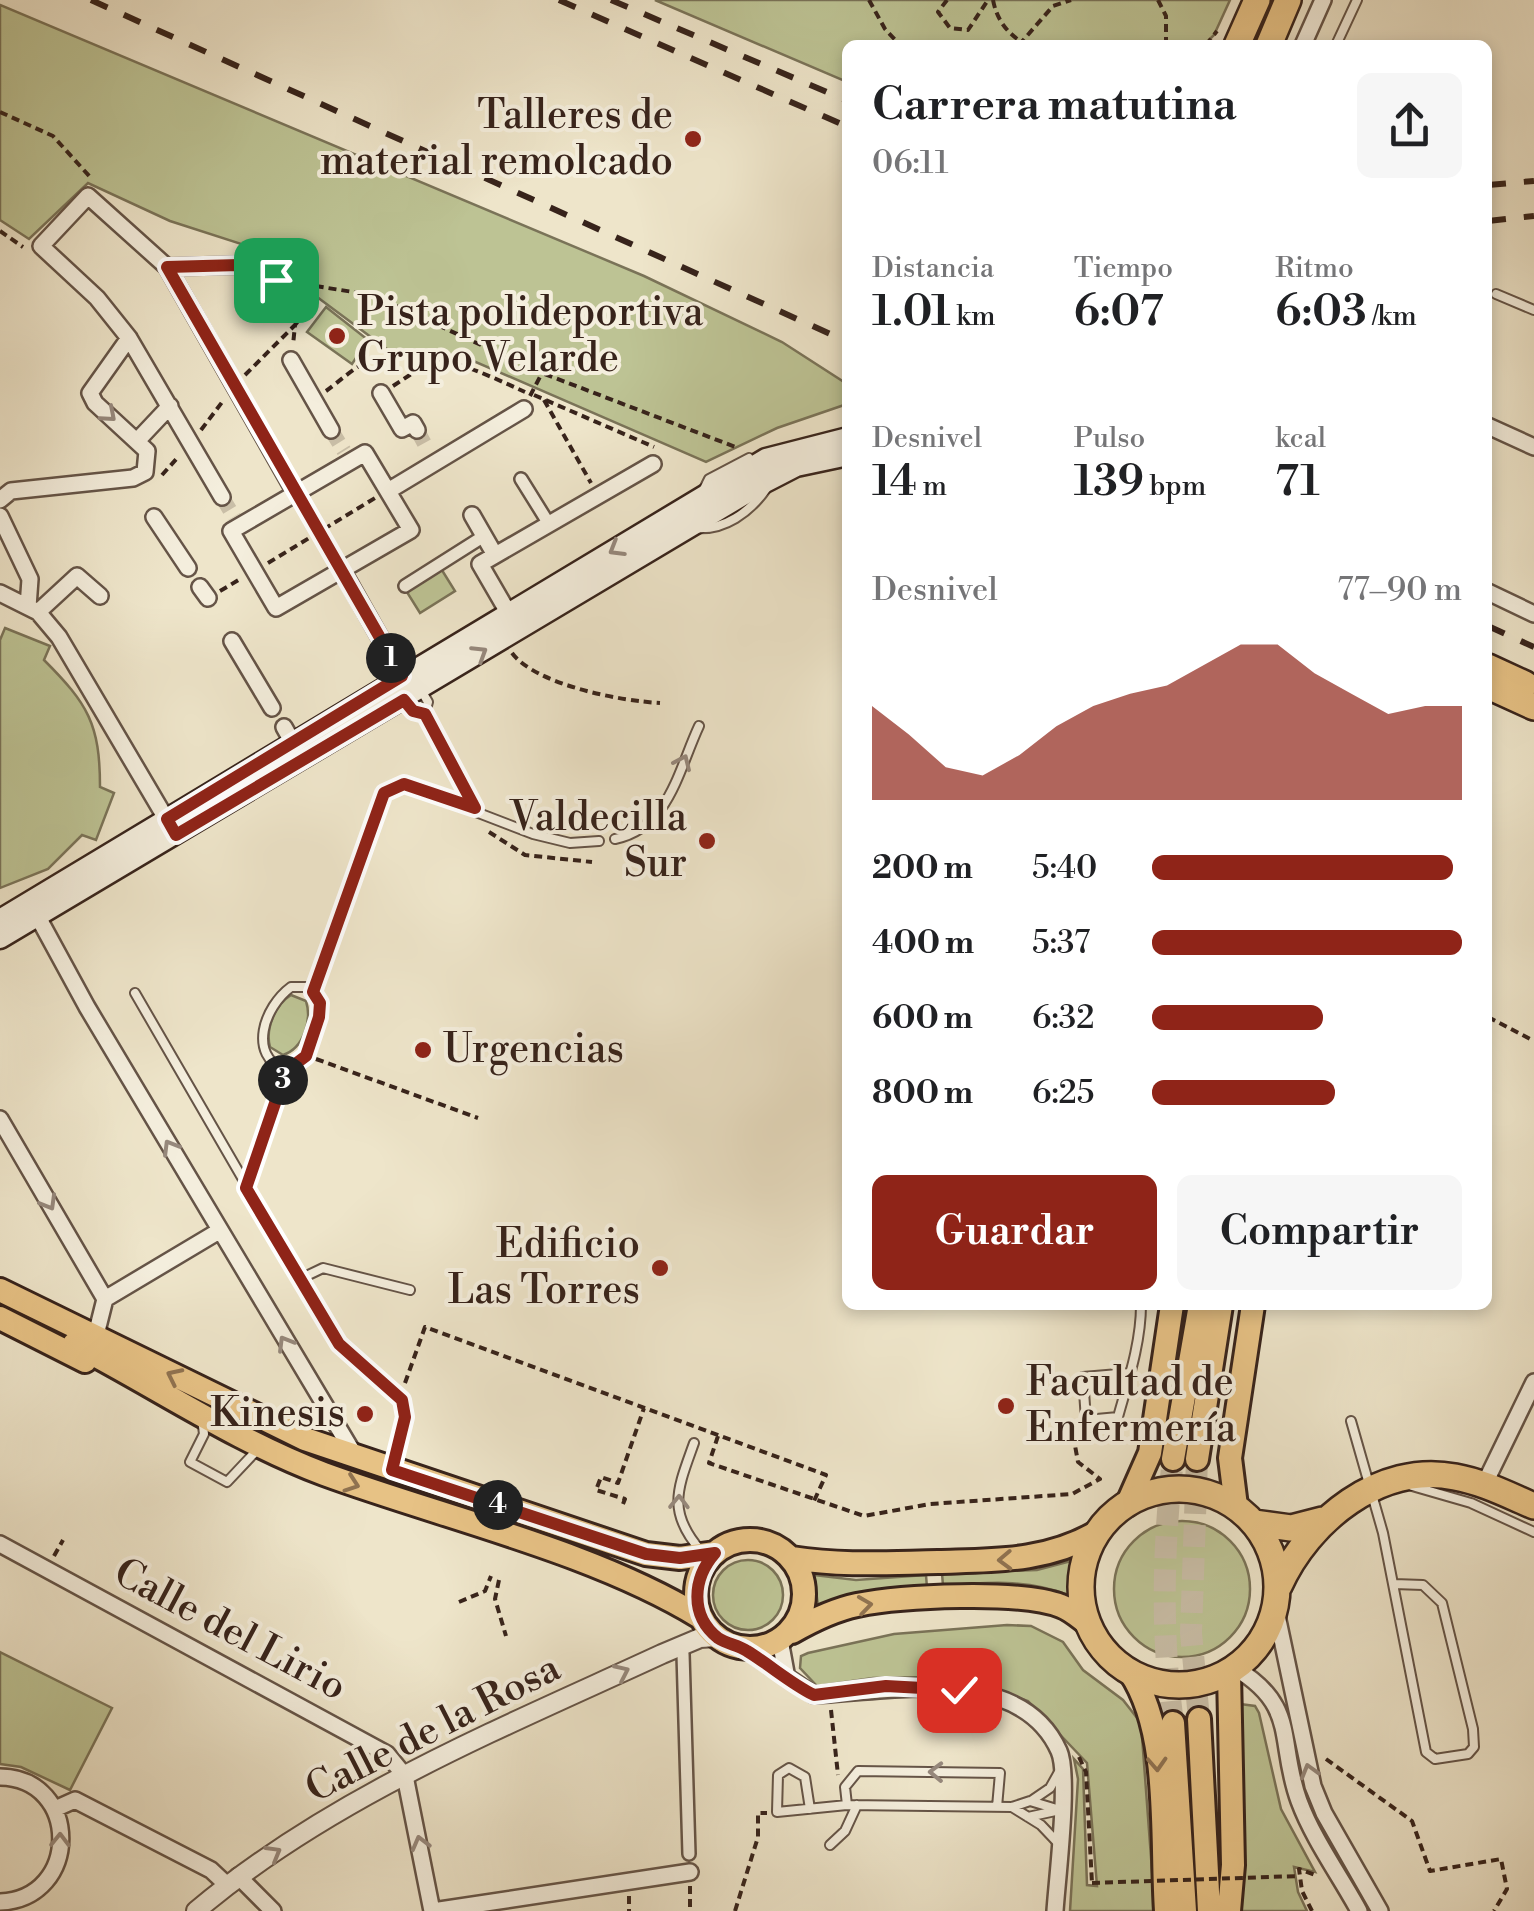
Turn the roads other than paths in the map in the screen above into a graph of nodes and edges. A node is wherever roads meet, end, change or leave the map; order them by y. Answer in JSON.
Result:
{"nodes":[{"id":1,"x":1257,"y":0,"type":"edge"},
{"id":2,"x":1288,"y":0,"type":"edge"},
{"id":3,"x":1323,"y":0,"type":"edge"},
{"id":4,"x":1356,"y":0,"type":"edge"},
{"id":5,"x":1228,"y":36,"type":"edge"},
{"id":6,"x":1271,"y":40,"type":"edge"},
{"id":7,"x":1305,"y":40,"type":"edge"},
{"id":8,"x":1338,"y":40,"type":"edge"},
{"id":9,"x":167,"y":267,"type":"junction"},
{"id":10,"x":276,"y":280,"type":"road end"},
{"id":11,"x":1496,"y":294,"type":"dead end"},
{"id":12,"x":1534,"y":310,"type":"edge"},
{"id":13,"x":128,"y":338,"type":"junction"},
{"id":14,"x":291,"y":360,"type":"road end"},
{"id":15,"x":381,"y":393,"type":"road end"},
{"id":16,"x":528,"y":401,"type":"road end"},
{"id":17,"x":170,"y":406,"type":"junction"},
{"id":18,"x":1492,"y":428,"type":"edge"},
{"id":19,"x":331,"y":430,"type":"tunnel mouth"},
{"id":20,"x":418,"y":430,"type":"tunnel mouth"},
{"id":21,"x":842,"y":439,"type":"edge"},
{"id":22,"x":136,"y":441,"type":"junction"},
{"id":23,"x":1534,"y":447,"type":"edge"},
{"id":24,"x":842,"y":456,"type":"edge"},
{"id":25,"x":647,"y":461,"type":"road end"},
{"id":26,"x":521,"y":479,"type":"dead end"},
{"id":27,"x":388,"y":490,"type":"junction"},
{"id":28,"x":296,"y":494,"type":"junction"},
{"id":29,"x":222,"y":496,"type":"tunnel mouth"},
{"id":30,"x":0,"y":500,"type":"edge"},
{"id":31,"x":472,"y":515,"type":"dead end"},
{"id":32,"x":0,"y":516,"type":"edge"},
{"id":33,"x":154,"y":517,"type":"dead end"},
{"id":34,"x":549,"y":524,"type":"junction"},
{"id":35,"x":484,"y":536,"type":"junction"},
{"id":36,"x":495,"y":554,"type":"junction"},
{"id":37,"x":188,"y":568,"type":"dead end"},
{"id":38,"x":342,"y":570,"type":"junction"},
{"id":39,"x":405,"y":586,"type":"dead end"},
{"id":40,"x":0,"y":594,"type":"edge"},
{"id":41,"x":1492,"y":594,"type":"edge"},
{"id":42,"x":100,"y":596,"type":"dead end"},
{"id":43,"x":33,"y":610,"type":"junction"},
{"id":44,"x":509,"y":614,"type":"junction"},
{"id":45,"x":1534,"y":614,"type":"edge"},
{"id":46,"x":232,"y":641,"type":"dead end"},
{"id":47,"x":1492,"y":669,"type":"edge"},
{"id":48,"x":402,"y":676,"type":"junction"},
{"id":49,"x":1492,"y":688,"type":"edge"},
{"id":50,"x":1534,"y":688,"type":"edge"},
{"id":51,"x":412,"y":695,"type":"junction"},
{"id":52,"x":1534,"y":707,"type":"edge"},
{"id":53,"x":272,"y":708,"type":"dead end"},
{"id":54,"x":425,"y":714,"type":"junction"},
{"id":55,"x":699,"y":726,"type":"dead end"},
{"id":56,"x":475,"y":808,"type":"junction"},
{"id":57,"x":171,"y":827,"type":"junction"},
{"id":58,"x":616,"y":839,"type":"dead end"},
{"id":59,"x":600,"y":841,"type":"dead end"},
{"id":60,"x":38,"y":917,"type":"junction"},
{"id":61,"x":0,"y":920,"type":"edge"},
{"id":62,"x":0,"y":938,"type":"edge"},
{"id":63,"x":313,"y":992,"type":"junction"},
{"id":64,"x":135,"y":994,"type":"dead end"},
{"id":65,"x":286,"y":1071,"type":"junction"},
{"id":66,"x":0,"y":1118,"type":"edge"},
{"id":67,"x":246,"y":1188,"type":"junction"},
{"id":68,"x":219,"y":1231,"type":"junction"},
{"id":69,"x":0,"y":1278,"type":"edge"},
{"id":70,"x":300,"y":1279,"type":"junction"},
{"id":71,"x":0,"y":1290,"type":"edge"},
{"id":72,"x":410,"y":1290,"type":"dead end"},
{"id":73,"x":105,"y":1300,"type":"junction"},
{"id":74,"x":0,"y":1306,"type":"edge"},
{"id":75,"x":1140,"y":1310,"type":"edge"},
{"id":76,"x":1171,"y":1310,"type":"edge"},
{"id":77,"x":1199,"y":1310,"type":"edge"},
{"id":78,"x":1220,"y":1310,"type":"edge"},
{"id":79,"x":1252,"y":1310,"type":"edge"},
{"id":80,"x":0,"y":1318,"type":"edge"},
{"id":81,"x":98,"y":1327,"type":"junction"},
{"id":82,"x":126,"y":1353,"type":"junction"},
{"id":83,"x":1130,"y":1374,"type":"junction"},
{"id":84,"x":1534,"y":1382,"type":"edge"},
{"id":85,"x":193,"y":1410,"type":"junction"},
{"id":86,"x":1351,"y":1421,"type":"dead end"},
{"id":87,"x":694,"y":1443,"type":"dead end"},
{"id":88,"x":262,"y":1446,"type":"junction"},
{"id":89,"x":356,"y":1458,"type":"junction"},
{"id":90,"x":1174,"y":1458,"type":"tunnel mouth"},
{"id":91,"x":1198,"y":1459,"type":"tunnel mouth"},
{"id":92,"x":392,"y":1470,"type":"junction"},
{"id":93,"x":1394,"y":1480,"type":"junction"},
{"id":94,"x":1484,"y":1485,"type":"junction"},
{"id":95,"x":1368,"y":1490,"type":"junction"},
{"id":96,"x":1127,"y":1505,"type":"junction"},
{"id":97,"x":1534,"y":1506,"type":"edge"},
{"id":98,"x":1245,"y":1514,"type":"junction"},
{"id":99,"x":1331,"y":1517,"type":"junction"},
{"id":100,"x":1534,"y":1532,"type":"edge"},
{"id":101,"x":1096,"y":1533,"type":"junction"},
{"id":102,"x":0,"y":1544,"type":"edge"},
{"id":103,"x":710,"y":1554,"type":"junction"},
{"id":104,"x":791,"y":1558,"type":"junction"},
{"id":105,"x":1394,"y":1584,"type":"junction"},
{"id":106,"x":1277,"y":1596,"type":"junction"},
{"id":107,"x":700,"y":1617,"type":"junction"},
{"id":108,"x":1087,"y":1622,"type":"junction"},
{"id":109,"x":784,"y":1637,"type":"junction"},
{"id":110,"x":718,"y":1638,"type":"junction"},
{"id":111,"x":744,"y":1648,"type":"junction"},
{"id":112,"x":683,"y":1654,"type":"dead end"},
{"id":113,"x":1130,"y":1672,"type":"junction"},
{"id":114,"x":787,"y":1678,"type":"junction"},
{"id":115,"x":1231,"y":1680,"type":"junction"},
{"id":116,"x":1199,"y":1719,"type":"tunnel mouth"},
{"id":117,"x":1173,"y":1723,"type":"tunnel mouth"},
{"id":118,"x":1062,"y":1768,"type":"junction"},
{"id":119,"x":405,"y":1776,"type":"junction"},
{"id":120,"x":0,"y":1777,"type":"edge"},
{"id":121,"x":1030,"y":1802,"type":"junction"},
{"id":122,"x":852,"y":1805,"type":"junction"},
{"id":123,"x":997,"y":1807,"type":"junction"},
{"id":124,"x":1012,"y":1808,"type":"junction"},
{"id":125,"x":55,"y":1809,"type":"junction"},
{"id":126,"x":810,"y":1809,"type":"junction"},
{"id":127,"x":1060,"y":1810,"type":"junction"},
{"id":128,"x":1028,"y":1817,"type":"junction"},
{"id":129,"x":1059,"y":1844,"type":"junction"},
{"id":130,"x":830,"y":1845,"type":"dead end"},
{"id":131,"x":689,"y":1854,"type":"dead end"},
{"id":132,"x":690,"y":1872,"type":"dead end"},
{"id":133,"x":233,"y":1880,"type":"junction"},
{"id":134,"x":0,"y":1902,"type":"edge"},
{"id":135,"x":22,"y":1905,"type":"edge"},
{"id":136,"x":196,"y":1911,"type":"edge"},
{"id":137,"x":273,"y":1911,"type":"edge"},
{"id":138,"x":433,"y":1911,"type":"edge"},
{"id":139,"x":1055,"y":1911,"type":"edge"},
{"id":140,"x":1166,"y":1911,"type":"edge"},
{"id":141,"x":1185,"y":1911,"type":"edge"},
{"id":142,"x":1209,"y":1911,"type":"edge"},
{"id":143,"x":1229,"y":1911,"type":"edge"},
{"id":144,"x":1359,"y":1911,"type":"edge"},
{"id":145,"x":1380,"y":1911,"type":"edge"}],
"edges":[{"from":1,"to":5,"type":"highway"},
{"from":2,"to":6,"type":"highway"},
{"from":3,"to":7,"type":"street"},
{"from":4,"to":8,"type":"lane"},
{"from":9,"to":10,"type":"street"},
{"from":9,"to":13,"type":"street"},
{"from":9,"to":28,"type":"street"},
{"from":11,"to":12,"type":"lane"},
{"from":13,"to":17,"type":"street"},
{"from":13,"to":22,"type":"street","one_way":true},
{"from":14,"to":19,"type":"street"},
{"from":15,"to":20,"type":"street"},
{"from":16,"to":27,"type":"street"},
{"from":17,"to":22,"type":"street"},
{"from":17,"to":29,"type":"street"},
{"from":18,"to":23,"type":"street"},
{"from":21,"to":44,"type":"main road","one_way":true},
{"from":22,"to":30,"type":"street"},
{"from":51,"to":24,"type":"main road","one_way":true},
{"from":25,"to":34,"type":"street"},
{"from":26,"to":34,"type":"street"},
{"from":27,"to":28,"type":"street"},
{"from":27,"to":38,"type":"street"},
{"from":28,"to":38,"type":"street"},
{"from":31,"to":35,"type":"street"},
{"from":32,"to":43,"type":"street"},
{"from":33,"to":37,"type":"street"},
{"from":34,"to":36,"type":"street"},
{"from":35,"to":36,"type":"street"},
{"from":35,"to":39,"type":"street"},
{"from":36,"to":44,"type":"street"},
{"from":38,"to":48,"type":"street"},
{"from":40,"to":43,"type":"street"},
{"from":41,"to":45,"type":"street"},
{"from":42,"to":43,"type":"street"},
{"from":43,"to":57,"type":"street"},
{"from":44,"to":48,"type":"main road"},
{"from":46,"to":53,"type":"street"},
{"from":47,"to":50,"type":"highway"},
{"from":48,"to":57,"type":"main road"},
{"from":49,"to":52,"type":"highway"},
{"from":51,"to":54,"type":"lane"},
{"from":51,"to":54,"type":"lane"},
{"from":51,"to":57,"type":"main road"},
{"from":54,"to":56,"type":"lane"},
{"from":58,"to":55,"type":"lane","one_way":true},
{"from":56,"to":59,"type":"lane"},
{"from":56,"to":63,"type":"lane"},
{"from":57,"to":60,"type":"main road"},
{"from":57,"to":61,"type":"main road"},
{"from":60,"to":62,"type":"main road"},
{"from":68,"to":60,"type":"street","one_way":true},
{"from":63,"to":65,"type":"lane"},
{"from":63,"to":65,"type":"lane"},
{"from":64,"to":67,"type":"lane"},
{"from":65,"to":67,"type":"lane"},
{"from":66,"to":73,"type":"street","one_way":true},
{"from":67,"to":70,"type":"lane"},
{"from":68,"to":73,"type":"street"},
{"from":89,"to":68,"type":"street","one_way":true},
{"from":69,"to":81,"type":"main road"},
{"from":70,"to":72,"type":"lane"},
{"from":70,"to":92,"type":"lane"},
{"from":71,"to":82,"type":"main road"},
{"from":73,"to":81,"type":"street"},
{"from":74,"to":85,"type":"main road"},
{"from":75,"to":83,"type":"lane"},
{"from":76,"to":96,"type":"main road"},
{"from":77,"to":90,"type":"main road"},
{"from":78,"to":91,"type":"main road"},
{"from":79,"to":98,"type":"main road"},
{"from":80,"to":85,"type":"main road"},
{"from":81,"to":82,"type":"main road"},
{"from":89,"to":82,"type":"main road","one_way":true},
{"from":83,"to":83,"type":"lane"},
{"from":84,"to":94,"type":"street"},
{"from":85,"to":88,"type":"main road"},
{"from":85,"to":88,"type":"lane"},
{"from":86,"to":95,"type":"lane"},
{"from":103,"to":87,"type":"lane","one_way":true},
{"from":88,"to":107,"type":"main road","one_way":true},
{"from":89,"to":92,"type":"main road"},
{"from":92,"to":103,"type":"main road"},
{"from":93,"to":94,"type":"highway"},
{"from":93,"to":95,"type":"highway"},
{"from":93,"to":100,"type":"lane"},
{"from":94,"to":97,"type":"highway"},
{"from":95,"to":99,"type":"highway"},
{"from":95,"to":105,"type":"lane"},
{"from":96,"to":98,"type":"highway"},
{"from":96,"to":101,"type":"highway"},
{"from":98,"to":99,"type":"highway"},
{"from":98,"to":106,"type":"highway"},
{"from":99,"to":106,"type":"highway"},
{"from":101,"to":104,"type":"main road","one_way":true},
{"from":101,"to":108,"type":"highway"},
{"from":102,"to":119,"type":"street","name":"Calle del Lirio"},
{"from":103,"to":104,"type":"main road"},
{"from":103,"to":107,"type":"main road"},
{"from":104,"to":109,"type":"main road"},
{"from":105,"to":105,"type":"lane"},
{"from":106,"to":115,"type":"highway"},
{"from":145,"to":106,"type":"street","one_way":true},
{"from":107,"to":110,"type":"main road"},
{"from":109,"to":108,"type":"main road","one_way":true},
{"from":108,"to":113,"type":"highway"},
{"from":109,"to":111,"type":"main road"},
{"from":109,"to":114,"type":"street"},
{"from":110,"to":111,"type":"main road"},
{"from":119,"to":110,"type":"street","name":"Calle de la Rosa","one_way":true},
{"from":111,"to":114,"type":"street"},
{"from":112,"to":131,"type":"street"},
{"from":113,"to":115,"type":"highway"},
{"from":113,"to":140,"type":"main road","one_way":true},
{"from":114,"to":118,"type":"street"},
{"from":115,"to":143,"type":"main road"},
{"from":115,"to":144,"type":"street"},
{"from":116,"to":142,"type":"main road"},
{"from":117,"to":141,"type":"main road"},
{"from":118,"to":121,"type":"lane"},
{"from":118,"to":127,"type":"street"},
{"from":133,"to":119,"type":"street","name":"Calle de la Rosa","one_way":true},
{"from":138,"to":119,"type":"street","one_way":true},
{"from":120,"to":125,"type":"street"},
{"from":121,"to":124,"type":"lane"},
{"from":121,"to":127,"type":"lane"},
{"from":122,"to":123,"type":"lane"},
{"from":123,"to":122,"type":"lane","one_way":true},
{"from":122,"to":126,"type":"lane"},
{"from":122,"to":130,"type":"lane"},
{"from":123,"to":124,"type":"lane"},
{"from":124,"to":128,"type":"lane"},
{"from":125,"to":133,"type":"street"},
{"from":135,"to":125,"type":"street","one_way":true},
{"from":126,"to":126,"type":"lane"},
{"from":127,"to":128,"type":"lane"},
{"from":127,"to":129,"type":"street"},
{"from":128,"to":129,"type":"lane"},
{"from":129,"to":139,"type":"street"},
{"from":132,"to":138,"type":"street"},
{"from":133,"to":136,"type":"street","name":"Calle de la Rosa"},
{"from":133,"to":137,"type":"street"},
{"from":134,"to":135,"type":"street"}]}
